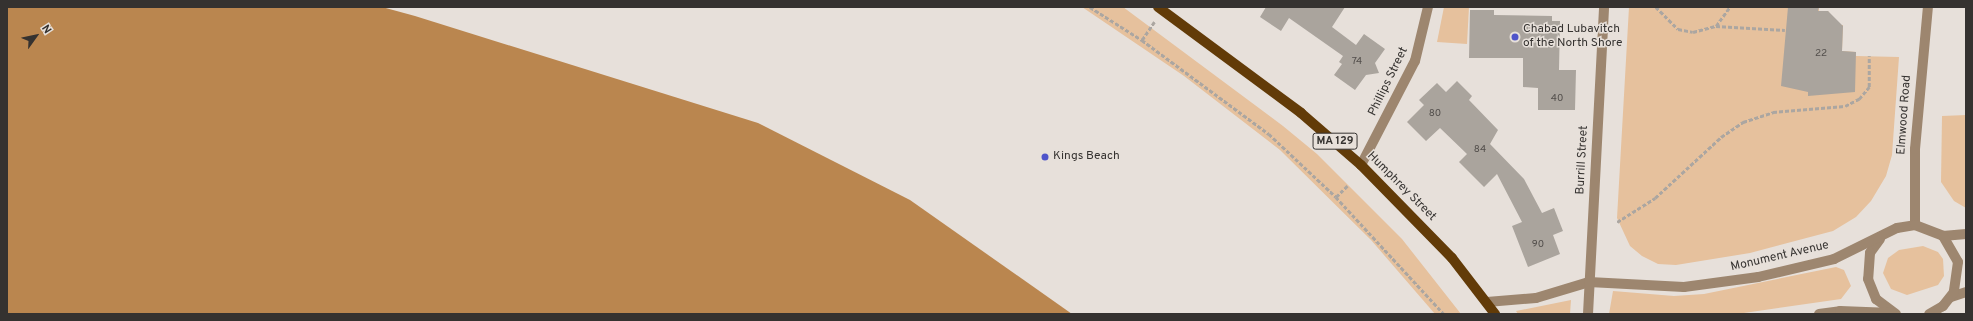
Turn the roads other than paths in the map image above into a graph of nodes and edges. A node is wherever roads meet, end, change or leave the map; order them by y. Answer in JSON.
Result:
{"nodes":[{"id":1,"x":1158,"y":7,"type":"edge"},
{"id":2,"x":1428,"y":7,"type":"edge"},
{"id":3,"x":1604,"y":7,"type":"edge"},
{"id":4,"x":1928,"y":7,"type":"edge"},
{"id":5,"x":1361,"y":165,"type":"junction"},
{"id":6,"x":1915,"y":225,"type":"junction"},
{"id":7,"x":1966,"y":234,"type":"edge"},
{"id":8,"x":1883,"y":236,"type":"junction"},
{"id":9,"x":1943,"y":236,"type":"junction"},
{"id":10,"x":1589,"y":282,"type":"junction"},
{"id":11,"x":1966,"y":292,"type":"edge"},
{"id":12,"x":1951,"y":297,"type":"junction"},
{"id":13,"x":1487,"y":302,"type":"junction"},
{"id":14,"x":1495,"y":314,"type":"edge"},
{"id":15,"x":1588,"y":314,"type":"edge"},
{"id":16,"x":1819,"y":314,"type":"edge"},
{"id":17,"x":1896,"y":314,"type":"edge"},
{"id":18,"x":1929,"y":314,"type":"edge"}],
"edges":[{"from":1,"to":5,"type":"main road","name":"Humphrey Street","number":"MA 129"},
{"from":2,"to":5,"type":"street","name":"Phillips Street"},
{"from":3,"to":10,"type":"street","name":"Burrill Street"},
{"from":4,"to":6,"type":"street","name":"Elmwood Road"},
{"from":5,"to":13,"type":"main road","name":"Humphrey Street","number":"MA 129"},
{"from":6,"to":8,"type":"street","name":"Monument Avenue"},
{"from":6,"to":9,"type":"street"},
{"from":7,"to":9,"type":"street"},
{"from":8,"to":10,"type":"street","name":"Monument Avenue"},
{"from":8,"to":17,"type":"street"},
{"from":9,"to":12,"type":"street"},
{"from":10,"to":13,"type":"street"},
{"from":10,"to":15,"type":"street","name":"Burrill Street"},
{"from":11,"to":12,"type":"street"},
{"from":12,"to":18,"type":"street"},
{"from":13,"to":14,"type":"main road","name":"Humphrey Street","number":"MA 129"},
{"from":16,"to":17,"type":"street"}]}
